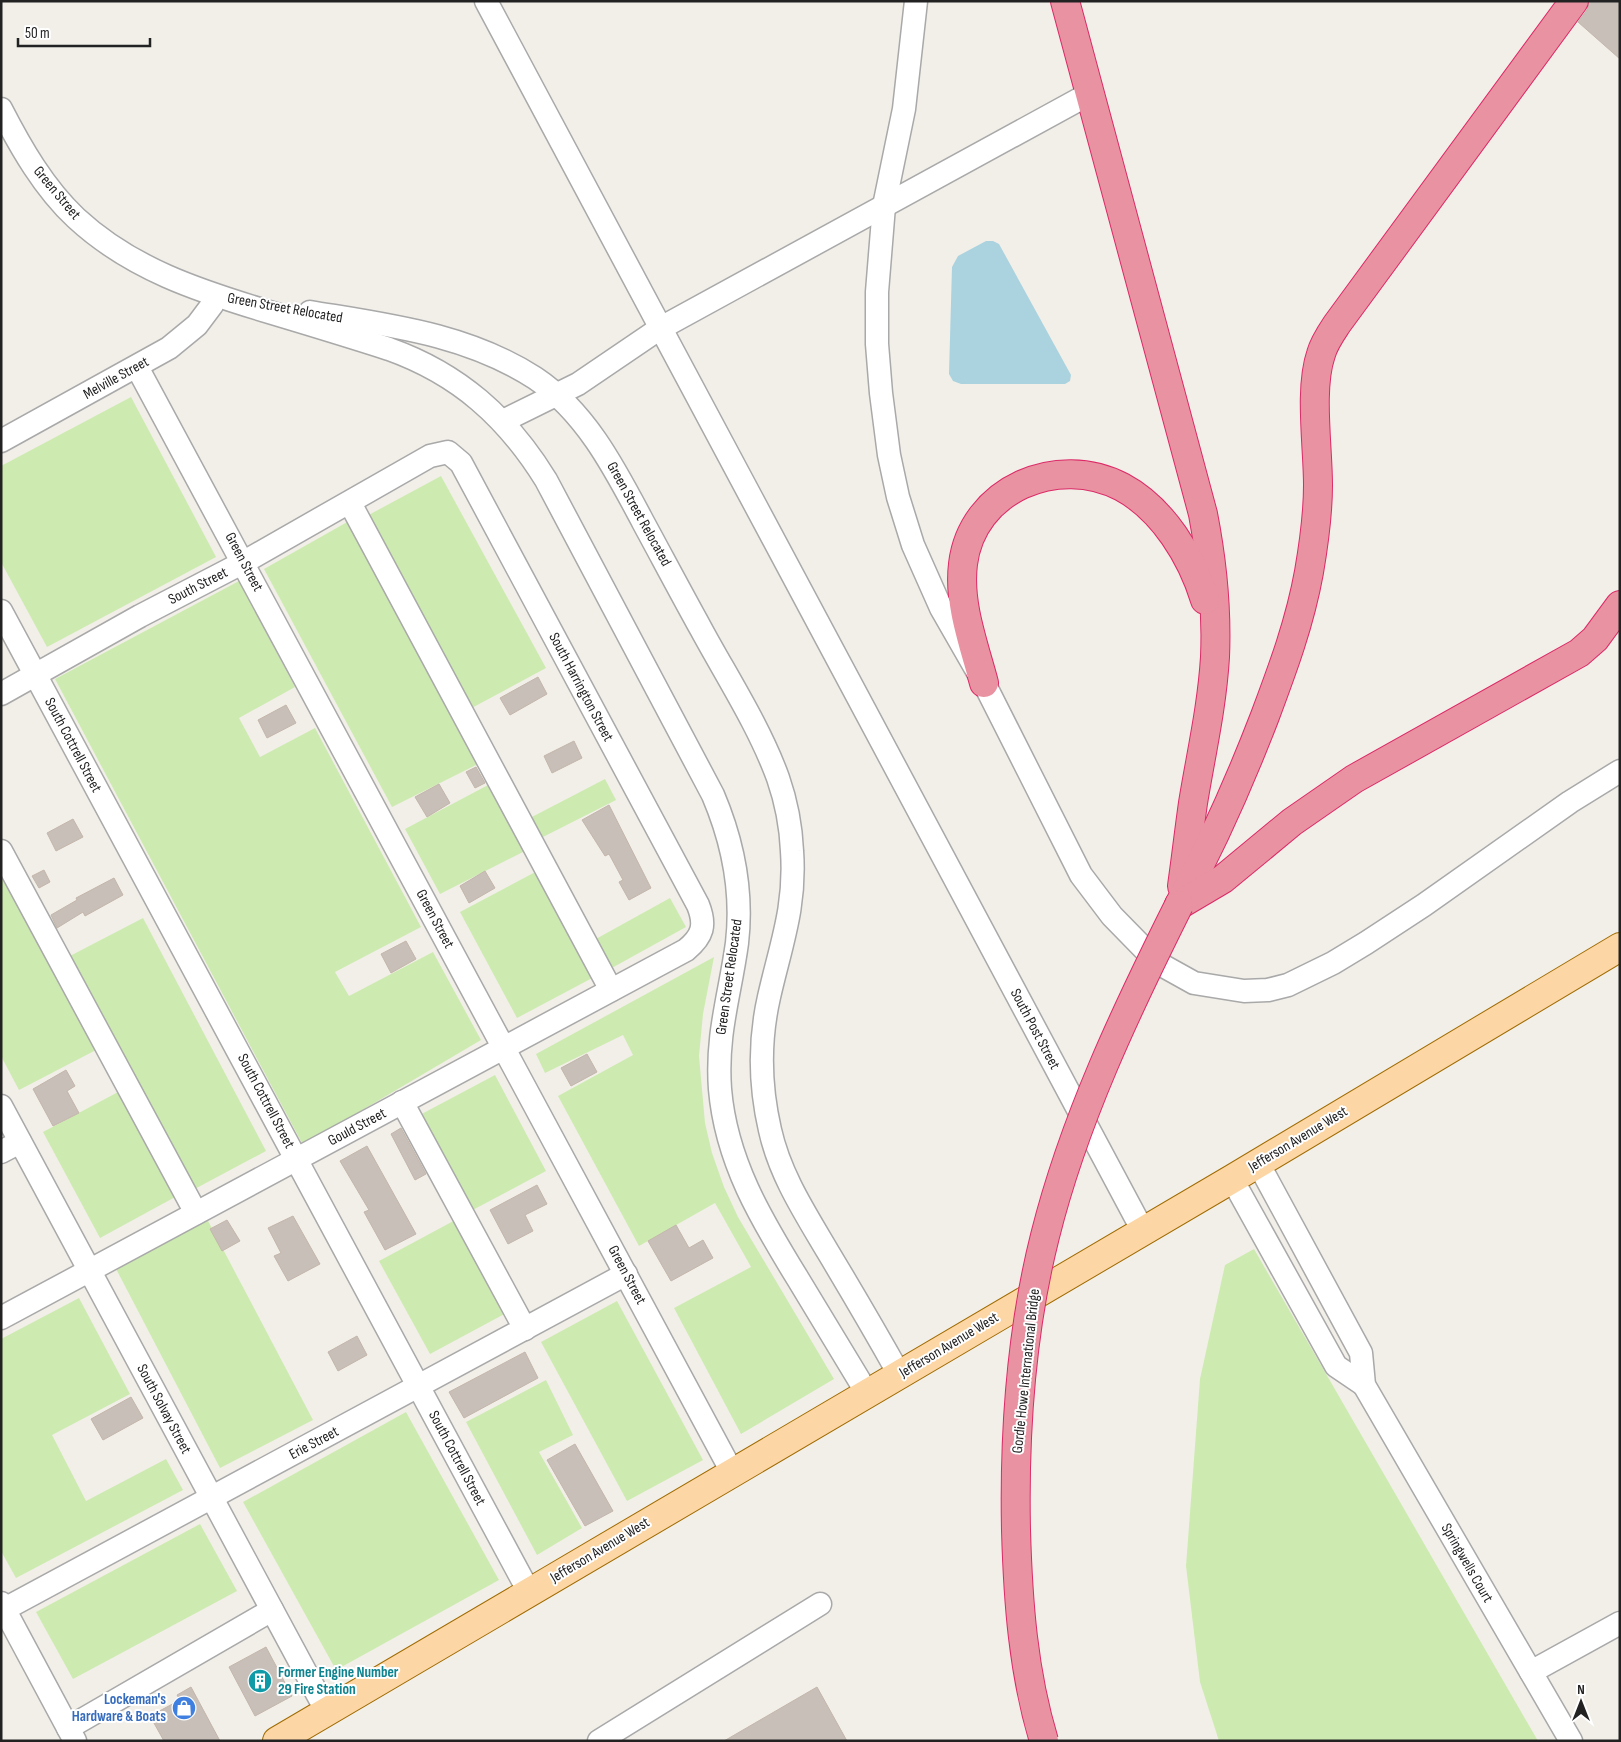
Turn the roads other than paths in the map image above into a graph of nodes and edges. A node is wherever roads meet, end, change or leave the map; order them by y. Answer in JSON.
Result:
{"nodes":[{"id":1,"x":486,"y":1,"type":"edge"},
{"id":2,"x":916,"y":1,"type":"edge"},
{"id":3,"x":1065,"y":1,"type":"edge"},
{"id":4,"x":1574,"y":1,"type":"edge"},
{"id":5,"x":1089,"y":94,"type":"junction"},
{"id":6,"x":1,"y":109,"type":"edge"},
{"id":7,"x":884,"y":206,"type":"junction"},
{"id":8,"x":215,"y":296,"type":"junction"},
{"id":9,"x":659,"y":329,"type":"junction"},
{"id":10,"x":137,"y":366,"type":"junction"},
{"id":11,"x":557,"y":394,"type":"junction"},
{"id":12,"x":503,"y":421,"type":"junction"},
{"id":13,"x":1,"y":441,"type":"edge"},
{"id":14,"x":448,"y":452,"type":"joint"},
{"id":15,"x":350,"y":503,"type":"junction"},
{"id":16,"x":244,"y":562,"type":"junction"},
{"id":17,"x":1620,"y":605,"type":"edge"},
{"id":18,"x":1,"y":612,"type":"edge"},
{"id":19,"x":1215,"y":639,"type":"junction"},
{"id":20,"x":35,"y":674,"type":"junction"},
{"id":21,"x":984,"y":683,"type":"junction"},
{"id":22,"x":1,"y":694,"type":"edge"},
{"id":23,"x":1620,"y":772,"type":"edge"},
{"id":24,"x":1,"y":851,"type":"edge"},
{"id":25,"x":1179,"y":906,"type":"junction"},
{"id":26,"x":704,"y":927,"type":"joint"},
{"id":27,"x":1620,"y":947,"type":"edge"},
{"id":28,"x":611,"y":990,"type":"junction"},
{"id":29,"x":504,"y":1048,"type":"junction"},
{"id":30,"x":402,"y":1102,"type":"junction"},
{"id":31,"x":1,"y":1106,"type":"edge"},
{"id":32,"x":11,"y":1147,"type":"edge"},
{"id":33,"x":297,"y":1159,"type":"junction"},
{"id":34,"x":1258,"y":1163,"type":"junction"},
{"id":35,"x":1232,"y":1179,"type":"junction"},
{"id":36,"x":196,"y":1213,"type":"junction"},
{"id":37,"x":1143,"y":1231,"type":"junction"},
{"id":38,"x":89,"y":1270,"type":"junction"},
{"id":39,"x":626,"y":1274,"type":"junction"},
{"id":40,"x":1,"y":1318,"type":"edge"},
{"id":41,"x":525,"y":1329,"type":"junction"},
{"id":42,"x":899,"y":1374,"type":"junction"},
{"id":43,"x":1364,"y":1385,"type":"junction"},
{"id":44,"x":419,"y":1387,"type":"junction"},
{"id":45,"x":867,"y":1393,"type":"junction"},
{"id":46,"x":732,"y":1472,"type":"junction"},
{"id":47,"x":212,"y":1498,"type":"junction"},
{"id":48,"x":529,"y":1592,"type":"junction"},
{"id":49,"x":820,"y":1604,"type":"dead end"},
{"id":50,"x":2,"y":1608,"type":"edge"},
{"id":51,"x":272,"y":1610,"type":"junction"},
{"id":52,"x":1620,"y":1623,"type":"edge"},
{"id":53,"x":1530,"y":1672,"type":"junction"},
{"id":54,"x":326,"y":1712,"type":"junction"},
{"id":55,"x":72,"y":1734,"type":"edge"},
{"id":56,"x":277,"y":1741,"type":"edge"},
{"id":57,"x":599,"y":1741,"type":"edge"},
{"id":58,"x":1044,"y":1741,"type":"edge"},
{"id":59,"x":1571,"y":1741,"type":"edge"}],
"edges":[{"from":1,"to":9,"type":"street","name":"South Post Street"},
{"from":2,"to":7,"type":"street"},
{"from":3,"to":5,"type":"highway"},
{"from":4,"to":25,"type":"highway","name":"Gordie Howe International Bridge"},
{"from":5,"to":7,"type":"street"},
{"from":5,"to":19,"type":"highway"},
{"from":6,"to":8,"type":"street","name":"Green Street"},
{"from":7,"to":9,"type":"street"},
{"from":7,"to":21,"type":"street"},
{"from":8,"to":10,"type":"street","name":"Melville Street"},
{"from":8,"to":11,"type":"street","name":"Green Street Relocated"},
{"from":8,"to":12,"type":"street","name":"Green Street Relocated"},
{"from":9,"to":11,"type":"street"},
{"from":9,"to":37,"type":"street","name":"South Post Street"},
{"from":10,"to":13,"type":"street","name":"Melville Street"},
{"from":10,"to":16,"type":"street","name":"Green Street"},
{"from":11,"to":12,"type":"street"},
{"from":11,"to":42,"type":"street","name":"Green Street Relocated"},
{"from":12,"to":45,"type":"street","name":"Green Street Relocated"},
{"from":14,"to":15,"type":"street","name":"South Street"},
{"from":14,"to":26,"type":"street","name":"South Harrington Street"},
{"from":15,"to":16,"type":"street","name":"South Street"},
{"from":15,"to":28,"type":"street"},
{"from":16,"to":20,"type":"street","name":"South Street"},
{"from":16,"to":29,"type":"street","name":"Green Street"},
{"from":17,"to":25,"type":"highway"},
{"from":18,"to":20,"type":"street","name":"South Cottrell Street"},
{"from":19,"to":21,"type":"highway"},
{"from":19,"to":25,"type":"highway"},
{"from":20,"to":22,"type":"street","name":"South Street"},
{"from":20,"to":33,"type":"street","name":"South Cottrell Street"},
{"from":21,"to":23,"type":"street"},
{"from":24,"to":36,"type":"street"},
{"from":25,"to":58,"type":"highway","name":"Gordie Howe International Bridge","bridge":true},
{"from":26,"to":28,"type":"street","name":"Gould Street"},
{"from":27,"to":34,"type":"main road","name":"Jefferson Avenue West"},
{"from":28,"to":29,"type":"street","name":"Gould Street"},
{"from":29,"to":30,"type":"street","name":"Gould Street"},
{"from":29,"to":39,"type":"street","name":"Green Street"},
{"from":30,"to":33,"type":"street","name":"Gould Street"},
{"from":30,"to":41,"type":"street"},
{"from":31,"to":32,"type":"street","name":"South Solvay Street"},
{"from":32,"to":38,"type":"street","name":"South Solvay Street"},
{"from":33,"to":36,"type":"street","name":"Gould Street"},
{"from":33,"to":44,"type":"street","name":"South Cottrell Street"},
{"from":34,"to":35,"type":"main road","name":"Jefferson Avenue West"},
{"from":34,"to":43,"type":"street","name":"Springwells Court"},
{"from":35,"to":37,"type":"main road","name":"Jefferson Avenue West"},
{"from":35,"to":43,"type":"street","name":"Springwells Court"},
{"from":36,"to":38,"type":"street","name":"Gould Street"},
{"from":37,"to":42,"type":"main road","name":"Jefferson Avenue West"},
{"from":38,"to":40,"type":"street","name":"Gould Street"},
{"from":38,"to":47,"type":"street","name":"South Solvay Street"},
{"from":39,"to":41,"type":"street","name":"Erie Street"},
{"from":39,"to":46,"type":"street","name":"Green Street"},
{"from":41,"to":44,"type":"street","name":"Erie Street"},
{"from":42,"to":45,"type":"main road","name":"Jefferson Avenue West"},
{"from":43,"to":53,"type":"street","name":"Springwells Court"},
{"from":44,"to":47,"type":"street","name":"Erie Street"},
{"from":44,"to":48,"type":"street","name":"South Cottrell Street"},
{"from":45,"to":46,"type":"main road","name":"Jefferson Avenue West"},
{"from":46,"to":48,"type":"main road","name":"Jefferson Avenue West"},
{"from":47,"to":50,"type":"street","name":"Erie Street"},
{"from":47,"to":51,"type":"street","name":"South Solvay Street"},
{"from":48,"to":54,"type":"main road","name":"Jefferson Avenue West"},
{"from":49,"to":57,"type":"street"},
{"from":50,"to":55,"type":"street"},
{"from":51,"to":54,"type":"street","name":"South Solvay Street"},
{"from":51,"to":55,"type":"street"},
{"from":52,"to":53,"type":"street"},
{"from":53,"to":59,"type":"street","name":"Springwells Court"},
{"from":54,"to":56,"type":"main road","name":"Jefferson Avenue West"}]}
